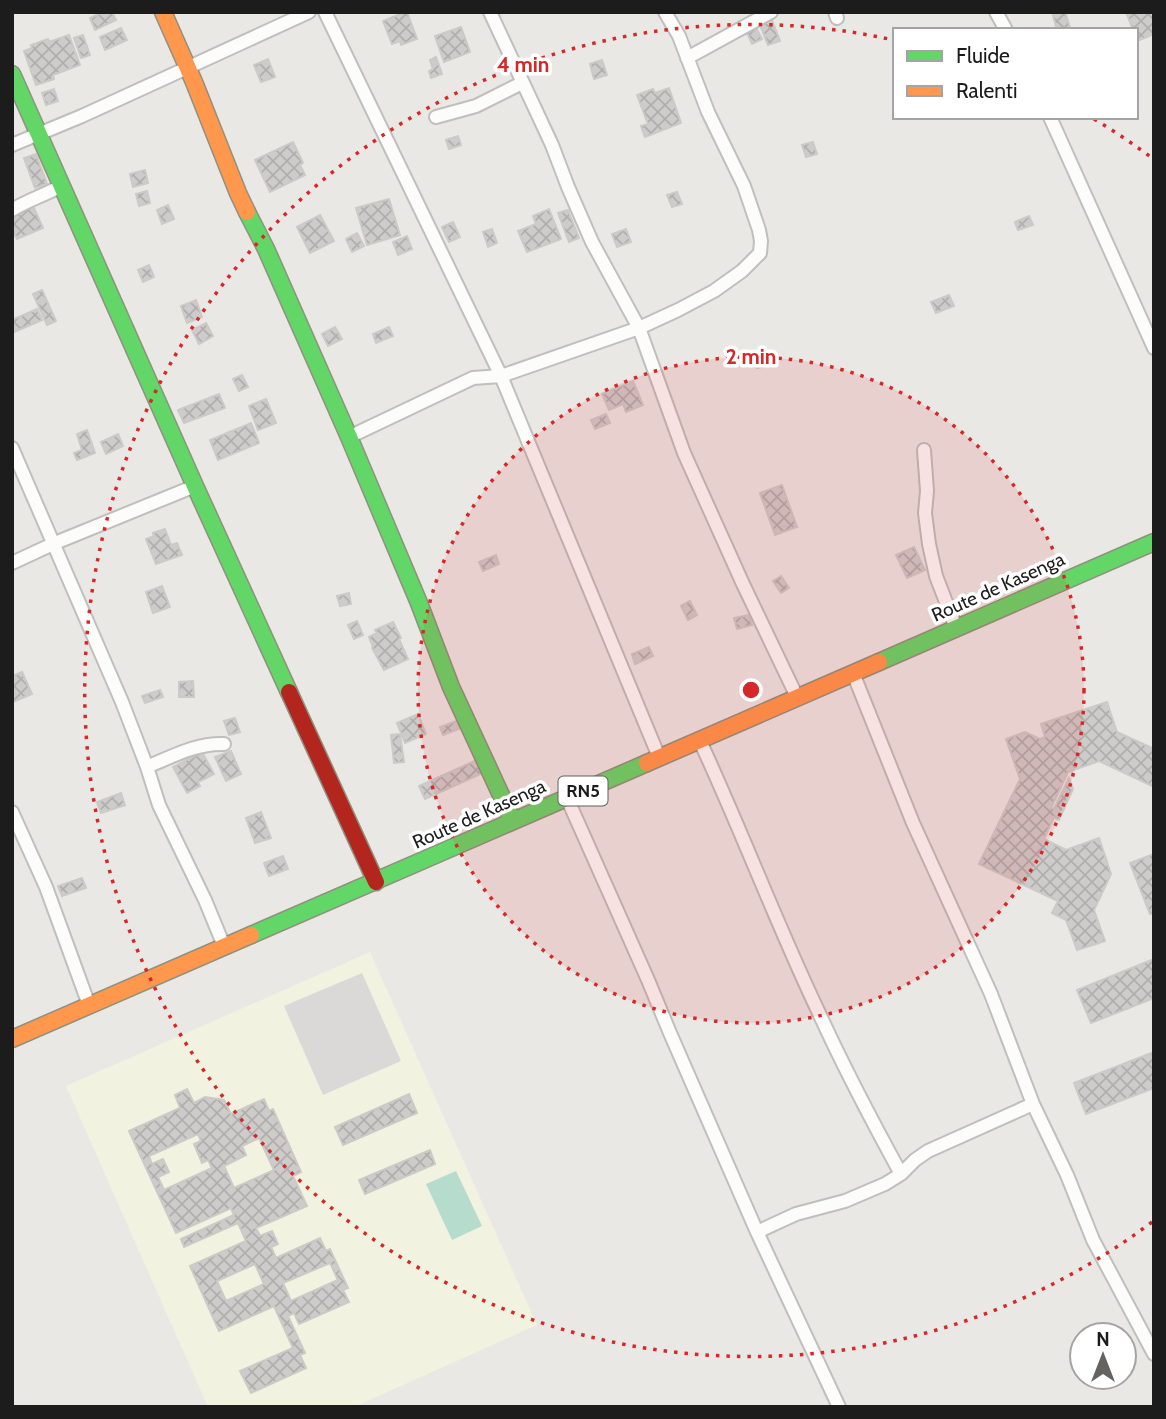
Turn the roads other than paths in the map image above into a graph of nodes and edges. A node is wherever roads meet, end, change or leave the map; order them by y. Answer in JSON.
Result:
{"nodes":[{"id":1,"x":163,"y":12,"type":"edge"},
{"id":2,"x":309,"y":12,"type":"edge"},
{"id":3,"x":325,"y":12,"type":"edge"},
{"id":4,"x":489,"y":12,"type":"edge"},
{"id":5,"x":665,"y":12,"type":"edge"},
{"id":6,"x":771,"y":12,"type":"edge"},
{"id":7,"x":996,"y":12,"type":"edge"},
{"id":8,"x":1005,"y":28,"type":"edge"},
{"id":9,"x":687,"y":58,"type":"junction"},
{"id":10,"x":188,"y":68,"type":"junction"},
{"id":11,"x":12,"y":74,"type":"edge"},
{"id":12,"x":522,"y":83,"type":"junction"},
{"id":13,"x":436,"y":117,"type":"dead end"},
{"id":14,"x":1051,"y":119,"type":"edge"},
{"id":15,"x":38,"y":134,"type":"junction"},
{"id":16,"x":12,"y":145,"type":"edge"},
{"id":17,"x":61,"y":186,"type":"junction"},
{"id":18,"x":12,"y":210,"type":"edge"},
{"id":19,"x":639,"y":328,"type":"junction"},
{"id":20,"x":1154,"y":348,"type":"edge"},
{"id":21,"x":501,"y":376,"type":"junction"},
{"id":22,"x":349,"y":437,"type":"junction"},
{"id":23,"x":12,"y":447,"type":"edge"},
{"id":24,"x":924,"y":450,"type":"dead end"},
{"id":25,"x":195,"y":486,"type":"junction"},
{"id":26,"x":1154,"y":542,"type":"edge"},
{"id":27,"x":55,"y":543,"type":"junction"},
{"id":28,"x":12,"y":563,"type":"edge"},
{"id":29,"x":956,"y":628,"type":"junction"},
{"id":30,"x":853,"y":673,"type":"junction"},
{"id":31,"x":797,"y":697,"type":"junction"},
{"id":32,"x":699,"y":739,"type":"junction"},
{"id":33,"x":224,"y":744,"type":"dead end"},
{"id":34,"x":659,"y":757,"type":"junction"},
{"id":35,"x":147,"y":767,"type":"junction"},
{"id":36,"x":567,"y":798,"type":"junction"},
{"id":37,"x":12,"y":813,"type":"edge"},
{"id":38,"x":513,"y":821,"type":"junction"},
{"id":39,"x":376,"y":882,"type":"junction"},
{"id":40,"x":225,"y":946,"type":"junction"},
{"id":41,"x":89,"y":1005,"type":"junction"},
{"id":42,"x":12,"y":1039,"type":"edge"},
{"id":43,"x":1033,"y":1104,"type":"junction"},
{"id":44,"x":901,"y":1174,"type":"junction"},
{"id":45,"x":757,"y":1232,"type":"junction"},
{"id":46,"x":1154,"y":1354,"type":"edge"},
{"id":47,"x":839,"y":1407,"type":"edge"}],
"edges":[{"from":1,"to":10,"type":"main road"},
{"from":2,"to":10,"type":"street"},
{"from":3,"to":21,"type":"street"},
{"from":4,"to":12,"type":"street"},
{"from":5,"to":9,"type":"street"},
{"from":6,"to":9,"type":"street"},
{"from":7,"to":8,"type":"street"},
{"from":9,"to":19,"type":"street"},
{"from":10,"to":15,"type":"street"},
{"from":10,"to":22,"type":"main road"},
{"from":11,"to":15,"type":"main road"},
{"from":12,"to":13,"type":"street"},
{"from":12,"to":19,"type":"street"},
{"from":14,"to":20,"type":"street"},
{"from":15,"to":16,"type":"street"},
{"from":15,"to":17,"type":"main road"},
{"from":17,"to":18,"type":"street"},
{"from":17,"to":25,"type":"main road"},
{"from":19,"to":21,"type":"street"},
{"from":19,"to":31,"type":"street"},
{"from":21,"to":22,"type":"street"},
{"from":21,"to":34,"type":"street"},
{"from":22,"to":38,"type":"main road"},
{"from":23,"to":27,"type":"street"},
{"from":24,"to":29,"type":"street"},
{"from":25,"to":27,"type":"street"},
{"from":25,"to":39,"type":"main road"},
{"from":26,"to":29,"type":"main road","name":"Route de Kasenga","number":"RN5"},
{"from":27,"to":28,"type":"street"},
{"from":27,"to":35,"type":"street"},
{"from":29,"to":30,"type":"main road","name":"Route de Kasenga","number":"RN5"},
{"from":30,"to":31,"type":"main road","name":"Route de Kasenga","number":"RN5"},
{"from":30,"to":43,"type":"street"},
{"from":31,"to":32,"type":"main road","name":"Route de Kasenga","number":"RN5"},
{"from":32,"to":34,"type":"main road","name":"Route de Kasenga","number":"RN5"},
{"from":32,"to":44,"type":"street"},
{"from":33,"to":35,"type":"street"},
{"from":34,"to":36,"type":"main road","name":"Route de Kasenga","number":"RN5"},
{"from":35,"to":40,"type":"street"},
{"from":36,"to":38,"type":"main road","name":"Route de Kasenga","number":"RN5"},
{"from":36,"to":45,"type":"street"},
{"from":37,"to":41,"type":"street"},
{"from":38,"to":39,"type":"main road","name":"Route de Kasenga","number":"RN5"},
{"from":39,"to":40,"type":"main road","name":"Route de Kasenga","number":"RN5"},
{"from":40,"to":41,"type":"main road","name":"Route de Kasenga","number":"RN5"},
{"from":41,"to":42,"type":"main road","name":"Route de Kasenga","number":"RN5"},
{"from":43,"to":44,"type":"street"},
{"from":43,"to":46,"type":"street"},
{"from":44,"to":45,"type":"street"},
{"from":45,"to":47,"type":"street"}]}
